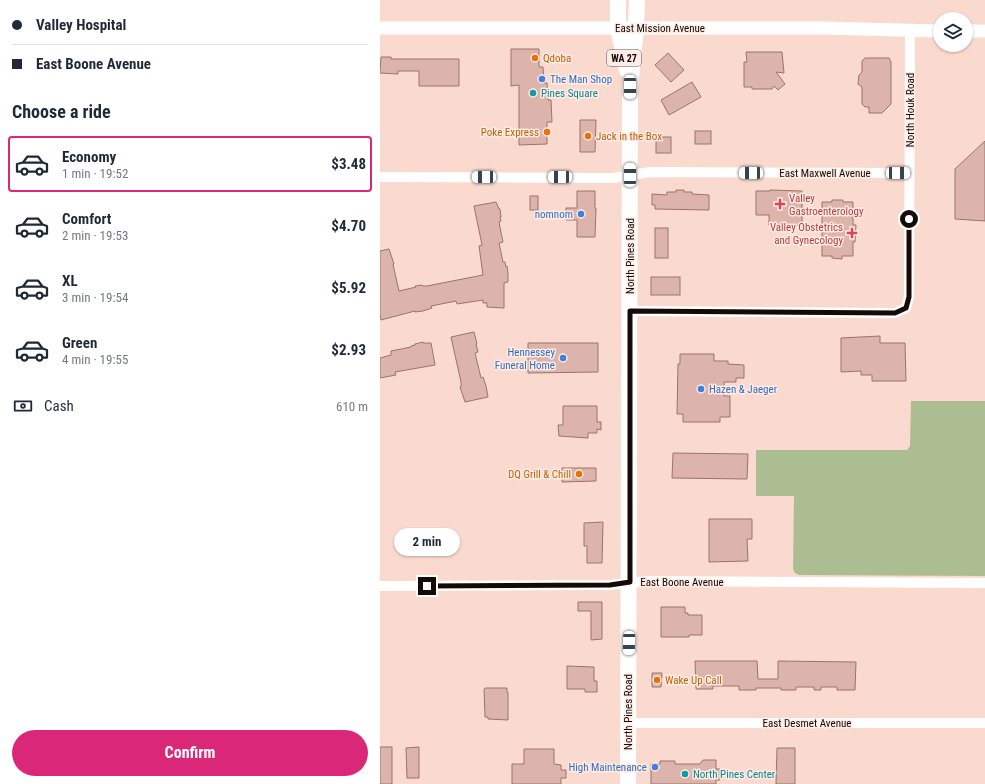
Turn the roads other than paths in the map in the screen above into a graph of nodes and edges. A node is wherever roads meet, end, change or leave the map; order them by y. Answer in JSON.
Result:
{"nodes":[{"id":1,"x":618,"y":0,"type":"edge"},
{"id":2,"x":637,"y":0,"type":"edge"},
{"id":3,"x":380,"y":28,"type":"edge"},
{"id":4,"x":618,"y":28,"type":"junction"},
{"id":5,"x":636,"y":28,"type":"junction"},
{"id":6,"x":910,"y":31,"type":"junction"},
{"id":7,"x":933,"y":31,"type":"edge"},
{"id":8,"x":973,"y":31,"type":"edge"},
{"id":9,"x":985,"y":31,"type":"edge"},
{"id":10,"x":630,"y":87,"type":"junction"},
{"id":11,"x":909,"y":173,"type":"junction"},
{"id":12,"x":630,"y":175,"type":"junction"},
{"id":13,"x":380,"y":177,"type":"edge"},
{"id":14,"x":630,"y":311,"type":"junction"},
{"id":15,"x":630,"y":582,"type":"junction"},
{"id":16,"x":985,"y":583,"type":"edge"},
{"id":17,"x":380,"y":586,"type":"edge"},
{"id":18,"x":628,"y":723,"type":"junction"},
{"id":19,"x":985,"y":723,"type":"edge"},
{"id":20,"x":628,"y":784,"type":"edge"}],
"edges":[{"from":1,"to":4,"type":"main road","name":"North Pines Road","number":"WA 27"},
{"from":2,"to":5,"type":"main road","name":"North Pines Road","number":"WA 27"},
{"from":3,"to":4,"type":"street","name":"East Mission Avenue"},
{"from":4,"to":5,"type":"street","name":"East Mission Avenue"},
{"from":4,"to":10,"type":"main road","name":"North Pines Road","number":"WA 27"},
{"from":5,"to":6,"type":"street","name":"East Mission Avenue"},
{"from":5,"to":10,"type":"main road","name":"North Pines Road","number":"WA 27"},
{"from":6,"to":7,"type":"street","name":"East Mission Avenue"},
{"from":6,"to":11,"type":"street","name":"North Houk Road"},
{"from":8,"to":9,"type":"street"},
{"from":10,"to":12,"type":"main road","name":"North Pines Road","number":"WA 27"},
{"from":11,"to":12,"type":"street","name":"East Maxwell Avenue"},
{"from":11,"to":14,"type":"street","name":"North Houk Road"},
{"from":12,"to":13,"type":"street","name":"East Maxwell Avenue"},
{"from":12,"to":14,"type":"main road","name":"North Pines Road","number":"WA 27"},
{"from":14,"to":15,"type":"main road","name":"North Pines Road","number":"WA 27"},
{"from":15,"to":16,"type":"street","name":"East Boone Avenue"},
{"from":15,"to":17,"type":"street","name":"East Boone Avenue"},
{"from":15,"to":18,"type":"main road","name":"North Pines Road","number":"WA 27"},
{"from":18,"to":19,"type":"street","name":"East Desmet Avenue"},
{"from":18,"to":20,"type":"main road","name":"North Pines Road","number":"WA 27"}]}
